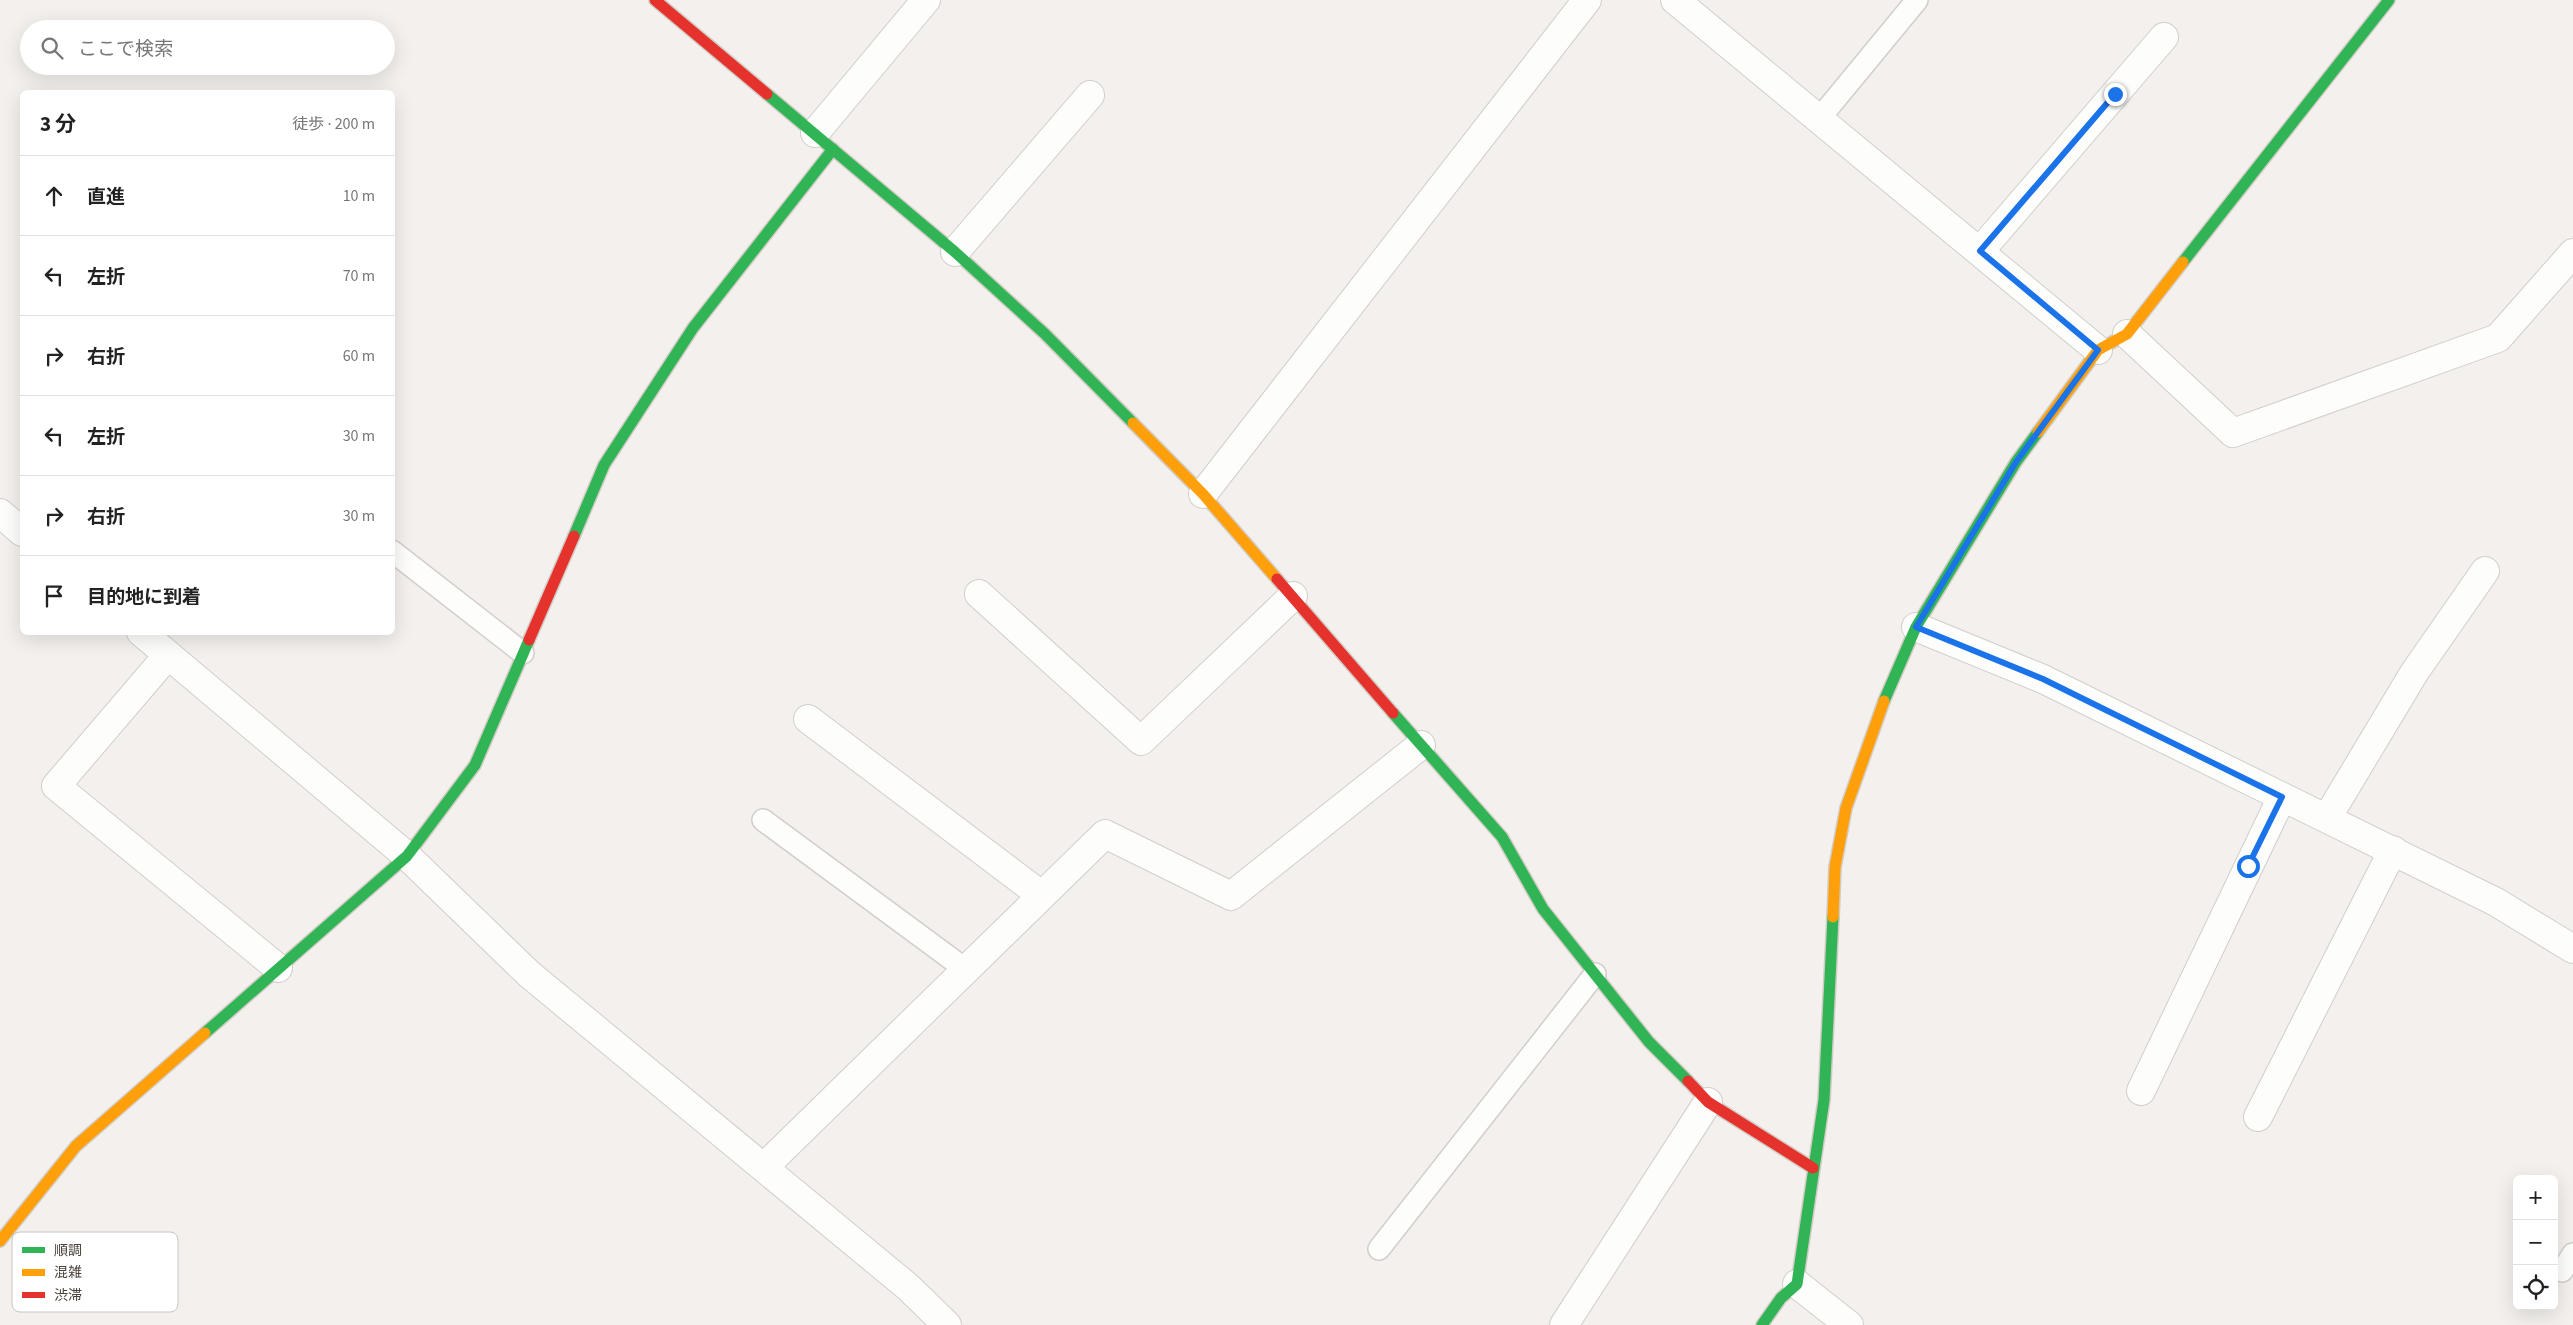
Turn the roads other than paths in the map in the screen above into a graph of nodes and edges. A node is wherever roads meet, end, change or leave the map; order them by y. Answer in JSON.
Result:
{"nodes":[{"id":1,"x":655,"y":0,"type":"edge"},
{"id":2,"x":926,"y":0,"type":"edge"},
{"id":3,"x":1587,"y":0,"type":"edge"},
{"id":4,"x":1676,"y":0,"type":"edge"},
{"id":5,"x":1917,"y":0,"type":"edge"},
{"id":6,"x":2389,"y":0,"type":"edge"},
{"id":7,"x":2164,"y":37,"type":"dead end"},
{"id":8,"x":1090,"y":95,"type":"dead end"},
{"id":9,"x":1820,"y":119,"type":"junction"},
{"id":10,"x":824,"y":141,"type":"junction"},
{"id":11,"x":1980,"y":251,"type":"junction"},
{"id":12,"x":955,"y":252,"type":"junction"},
{"id":13,"x":2573,"y":254,"type":"edge"},
{"id":14,"x":2128,"y":334,"type":"junction"},
{"id":15,"x":2098,"y":350,"type":"junction"},
{"id":16,"x":1203,"y":494,"type":"junction"},
{"id":17,"x":0,"y":513,"type":"edge"},
{"id":18,"x":20,"y":530,"type":"edge"},
{"id":19,"x":395,"y":553,"type":"edge"},
{"id":20,"x":2485,"y":571,"type":"dead end"},
{"id":21,"x":980,"y":594,"type":"dead end"},
{"id":22,"x":1293,"y":596,"type":"junction"},
{"id":23,"x":1916,"y":627,"type":"junction"},
{"id":24,"x":145,"y":635,"type":"edge"},
{"id":25,"x":523,"y":653,"type":"junction"},
{"id":26,"x":168,"y":655,"type":"junction"},
{"id":27,"x":808,"y":719,"type":"dead end"},
{"id":28,"x":1421,"y":745,"type":"junction"},
{"id":29,"x":2282,"y":797,"type":"junction"},
{"id":30,"x":2326,"y":818,"type":"junction"},
{"id":31,"x":763,"y":820,"type":"dead end"},
{"id":32,"x":2393,"y":850,"type":"junction"},
{"id":33,"x":407,"y":856,"type":"junction"},
{"id":34,"x":1041,"y":895,"type":"junction"},
{"id":35,"x":2573,"y":949,"type":"edge"},
{"id":36,"x":278,"y":968,"type":"junction"},
{"id":37,"x":965,"y":969,"type":"junction"},
{"id":38,"x":1595,"y":974,"type":"junction"},
{"id":39,"x":2141,"y":1091,"type":"dead end"},
{"id":40,"x":1708,"y":1102,"type":"junction"},
{"id":41,"x":2258,"y":1117,"type":"dead end"},
{"id":42,"x":764,"y":1167,"type":"junction"},
{"id":43,"x":1813,"y":1168,"type":"junction"},
{"id":44,"x":0,"y":1241,"type":"edge"},
{"id":45,"x":1379,"y":1249,"type":"dead end"},
{"id":46,"x":1797,"y":1284,"type":"junction"},
{"id":47,"x":948,"y":1325,"type":"edge"},
{"id":48,"x":1564,"y":1325,"type":"edge"},
{"id":49,"x":1762,"y":1325,"type":"edge"},
{"id":50,"x":1849,"y":1325,"type":"edge"}],
"edges":[{"from":1,"to":10,"type":"street"},
{"from":2,"to":10,"type":"street"},
{"from":3,"to":16,"type":"street"},
{"from":4,"to":9,"type":"street"},
{"from":5,"to":9,"type":"lane"},
{"from":6,"to":14,"type":"street"},
{"from":7,"to":11,"type":"street"},
{"from":8,"to":12,"type":"street"},
{"from":9,"to":11,"type":"street"},
{"from":10,"to":12,"type":"street"},
{"from":10,"to":25,"type":"street"},
{"from":11,"to":15,"type":"street"},
{"from":12,"to":16,"type":"street"},
{"from":13,"to":14,"type":"street"},
{"from":14,"to":15,"type":"street"},
{"from":15,"to":23,"type":"street"},
{"from":16,"to":22,"type":"street"},
{"from":17,"to":18,"type":"street"},
{"from":19,"to":25,"type":"lane"},
{"from":20,"to":30,"type":"street"},
{"from":21,"to":22,"type":"street"},
{"from":22,"to":28,"type":"street"},
{"from":23,"to":29,"type":"street"},
{"from":23,"to":43,"type":"street"},
{"from":24,"to":26,"type":"street"},
{"from":25,"to":33,"type":"street"},
{"from":26,"to":33,"type":"street"},
{"from":26,"to":36,"type":"street"},
{"from":27,"to":34,"type":"street"},
{"from":28,"to":34,"type":"street"},
{"from":28,"to":38,"type":"street"},
{"from":29,"to":30,"type":"street"},
{"from":29,"to":39,"type":"street"},
{"from":30,"to":32,"type":"street"},
{"from":31,"to":37,"type":"lane"},
{"from":32,"to":35,"type":"street"},
{"from":32,"to":41,"type":"street"},
{"from":33,"to":36,"type":"street"},
{"from":33,"to":42,"type":"street"},
{"from":34,"to":37,"type":"street"},
{"from":36,"to":44,"type":"street"},
{"from":37,"to":42,"type":"street"},
{"from":38,"to":40,"type":"street"},
{"from":38,"to":45,"type":"lane"},
{"from":40,"to":43,"type":"street"},
{"from":40,"to":48,"type":"street"},
{"from":42,"to":47,"type":"street"},
{"from":43,"to":46,"type":"street"},
{"from":46,"to":49,"type":"street"},
{"from":46,"to":50,"type":"street"}]}
